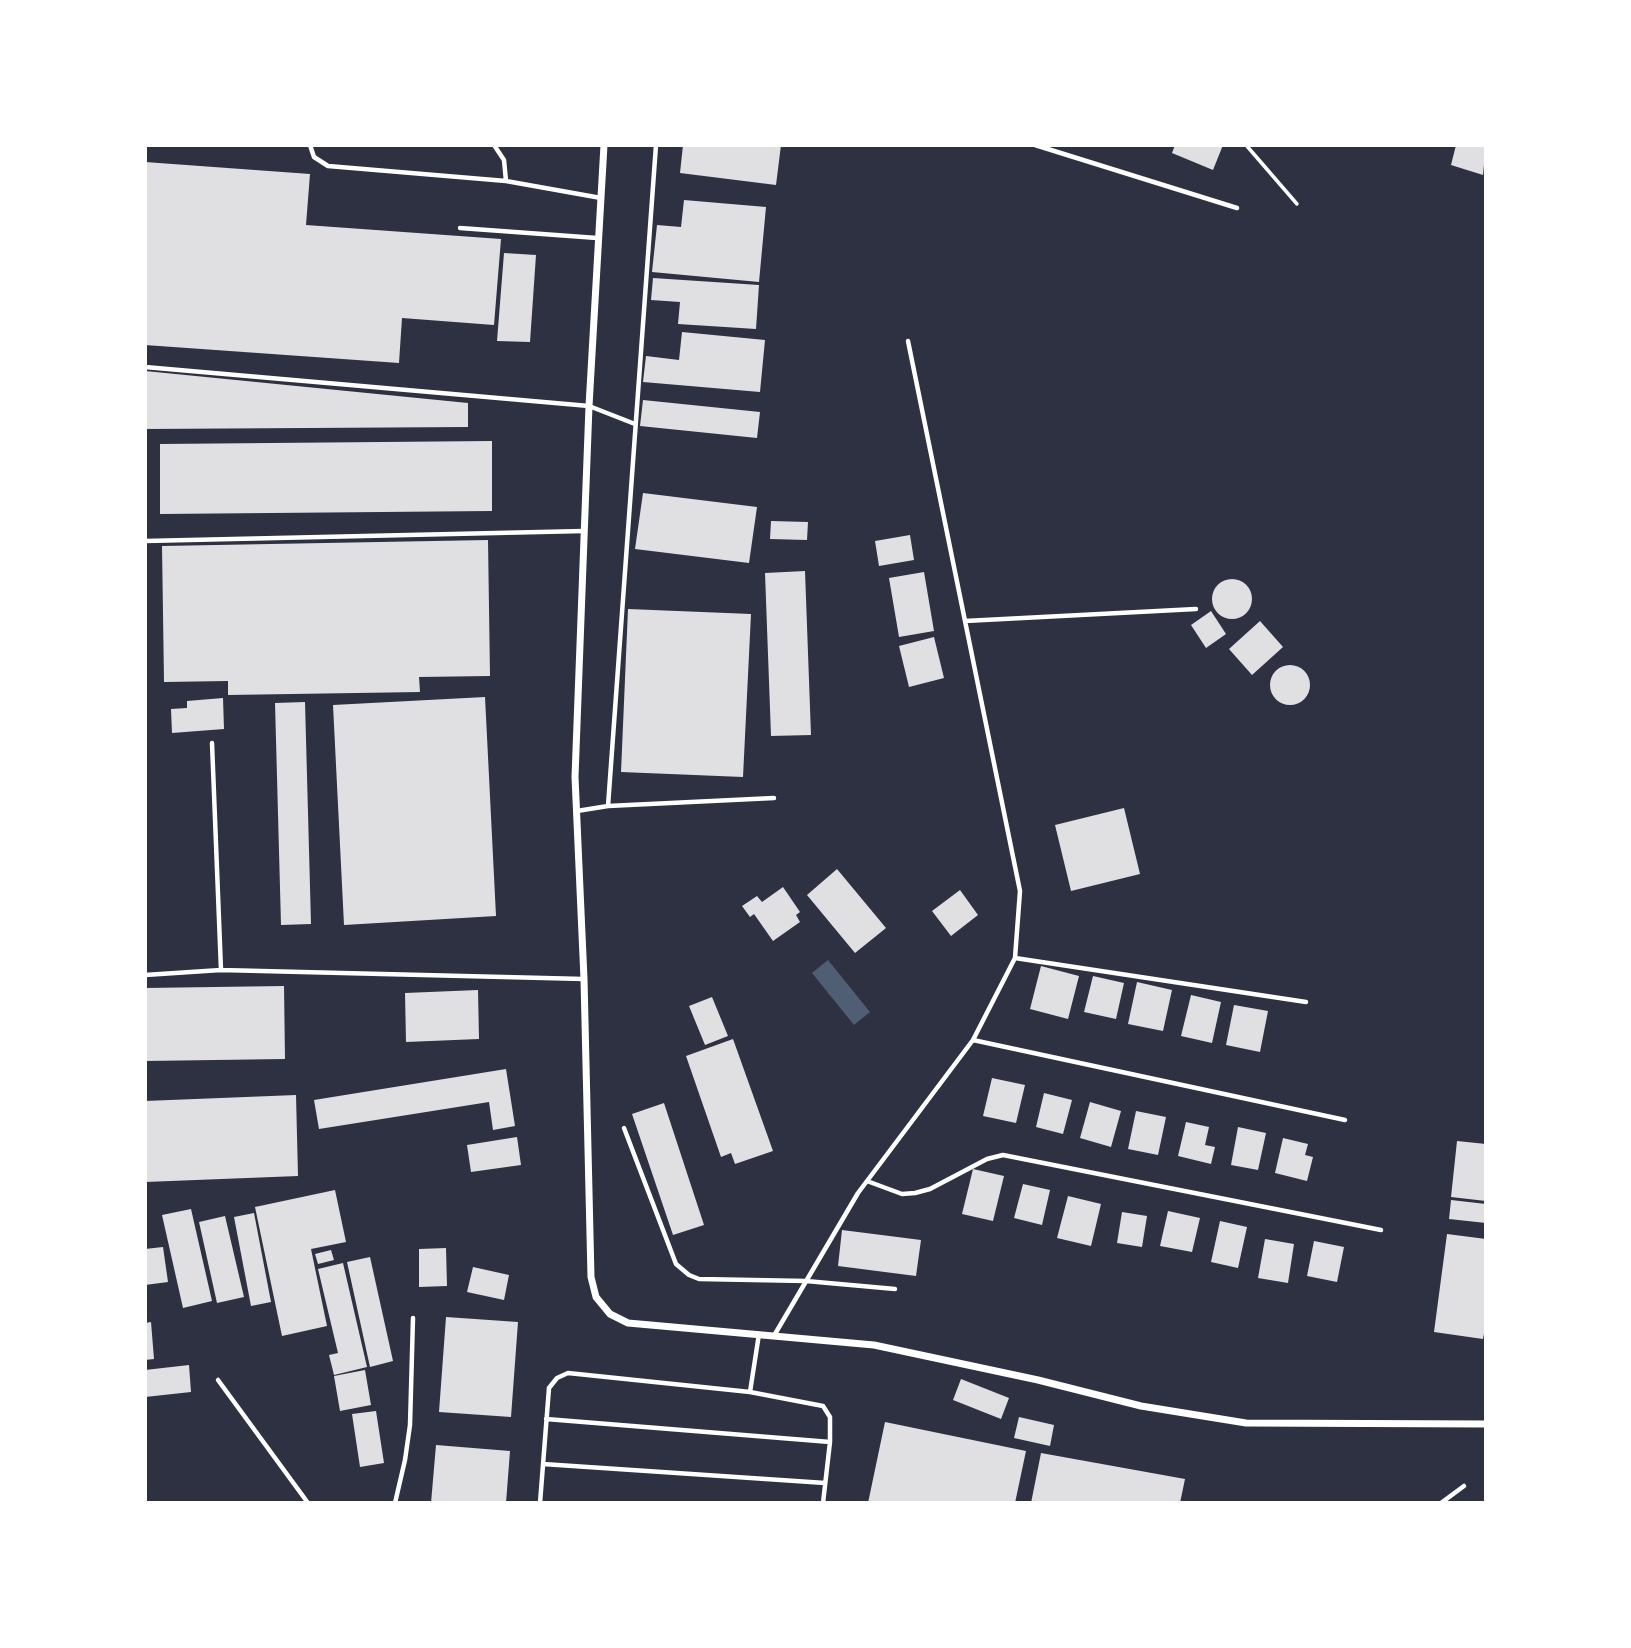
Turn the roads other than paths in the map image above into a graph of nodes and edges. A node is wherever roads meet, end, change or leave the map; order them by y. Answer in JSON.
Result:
{"nodes":[{"id":1,"x":310,"y":145,"type":"edge"},
{"id":2,"x":494,"y":145,"type":"edge"},
{"id":3,"x":604,"y":145,"type":"edge"},
{"id":4,"x":656,"y":145,"type":"edge"},
{"id":5,"x":1035,"y":145,"type":"edge"},
{"id":6,"x":506,"y":181,"type":"junction"},
{"id":7,"x":601,"y":198,"type":"junction"},
{"id":8,"x":1237,"y":208,"type":"dead end"},
{"id":9,"x":460,"y":228,"type":"dead end"},
{"id":10,"x":597,"y":239,"type":"junction"},
{"id":11,"x":908,"y":341,"type":"dead end"},
{"id":12,"x":145,"y":367,"type":"edge"},
{"id":13,"x":589,"y":406,"type":"junction"},
{"id":14,"x":635,"y":424,"type":"junction"},
{"id":15,"x":583,"y":531,"type":"junction"},
{"id":16,"x":145,"y":541,"type":"edge"},
{"id":17,"x":1196,"y":610,"type":"dead end"},
{"id":18,"x":965,"y":621,"type":"junction"},
{"id":19,"x":212,"y":743,"type":"dead end"},
{"id":20,"x":774,"y":798,"type":"dead end"},
{"id":21,"x":608,"y":806,"type":"junction"},
{"id":22,"x":576,"y":811,"type":"junction"},
{"id":23,"x":1015,"y":958,"type":"junction"},
{"id":24,"x":221,"y":970,"type":"junction"},
{"id":25,"x":145,"y":975,"type":"edge"},
{"id":26,"x":584,"y":979,"type":"junction"},
{"id":27,"x":1306,"y":1002,"type":"dead end"},
{"id":28,"x":973,"y":1040,"type":"junction"},
{"id":29,"x":1345,"y":1120,"type":"dead end"},
{"id":30,"x":624,"y":1128,"type":"dead end"},
{"id":31,"x":867,"y":1181,"type":"junction"},
{"id":32,"x":1381,"y":1230,"type":"dead end"},
{"id":33,"x":806,"y":1282,"type":"junction"},
{"id":34,"x":895,"y":1289,"type":"dead end"},
{"id":35,"x":413,"y":1318,"type":"dead end"},
{"id":36,"x":759,"y":1333,"type":"junction"},
{"id":37,"x":775,"y":1334,"type":"junction"},
{"id":38,"x":218,"y":1380,"type":"dead end"},
{"id":39,"x":750,"y":1392,"type":"junction"},
{"id":40,"x":545,"y":1419,"type":"junction"},
{"id":41,"x":1486,"y":1424,"type":"edge"},
{"id":42,"x":830,"y":1441,"type":"junction"},
{"id":43,"x":542,"y":1464,"type":"junction"},
{"id":44,"x":825,"y":1483,"type":"junction"},
{"id":45,"x":1464,"y":1486,"type":"dead end"},
{"id":46,"x":308,"y":1503,"type":"edge"},
{"id":47,"x":395,"y":1503,"type":"edge"},
{"id":48,"x":540,"y":1503,"type":"edge"},
{"id":49,"x":823,"y":1503,"type":"edge"},
{"id":50,"x":1441,"y":1503,"type":"edge"}],
"edges":[{"from":1,"to":6,"type":"lane"},
{"from":2,"to":6,"type":"lane"},
{"from":3,"to":7,"type":"street"},
{"from":4,"to":14,"type":"lane"},
{"from":5,"to":8,"type":"lane"},
{"from":6,"to":7,"type":"lane"},
{"from":7,"to":10,"type":"street"},
{"from":9,"to":10,"type":"lane"},
{"from":10,"to":13,"type":"street"},
{"from":11,"to":18,"type":"lane"},
{"from":12,"to":13,"type":"lane"},
{"from":13,"to":14,"type":"lane"},
{"from":13,"to":15,"type":"street"},
{"from":14,"to":21,"type":"lane"},
{"from":15,"to":16,"type":"lane"},
{"from":15,"to":22,"type":"street"},
{"from":17,"to":18,"type":"lane"},
{"from":18,"to":23,"type":"lane"},
{"from":19,"to":24,"type":"lane"},
{"from":20,"to":21,"type":"lane"},
{"from":21,"to":22,"type":"lane"},
{"from":22,"to":26,"type":"street"},
{"from":23,"to":27,"type":"lane"},
{"from":23,"to":28,"type":"lane"},
{"from":24,"to":25,"type":"lane"},
{"from":24,"to":26,"type":"lane"},
{"from":26,"to":36,"type":"street"},
{"from":28,"to":29,"type":"lane"},
{"from":28,"to":31,"type":"lane"},
{"from":30,"to":33,"type":"lane"},
{"from":31,"to":32,"type":"lane"},
{"from":31,"to":33,"type":"lane"},
{"from":33,"to":34,"type":"lane"},
{"from":33,"to":37,"type":"lane"},
{"from":35,"to":47,"type":"lane"},
{"from":36,"to":37,"type":"street"},
{"from":36,"to":39,"type":"lane"},
{"from":37,"to":41,"type":"street"},
{"from":38,"to":46,"type":"lane"},
{"from":39,"to":40,"type":"lane"},
{"from":39,"to":42,"type":"lane"},
{"from":40,"to":42,"type":"lane"},
{"from":40,"to":43,"type":"lane"},
{"from":42,"to":44,"type":"lane"},
{"from":43,"to":44,"type":"lane"},
{"from":43,"to":48,"type":"lane"},
{"from":44,"to":49,"type":"lane"},
{"from":45,"to":50,"type":"lane"}]}
